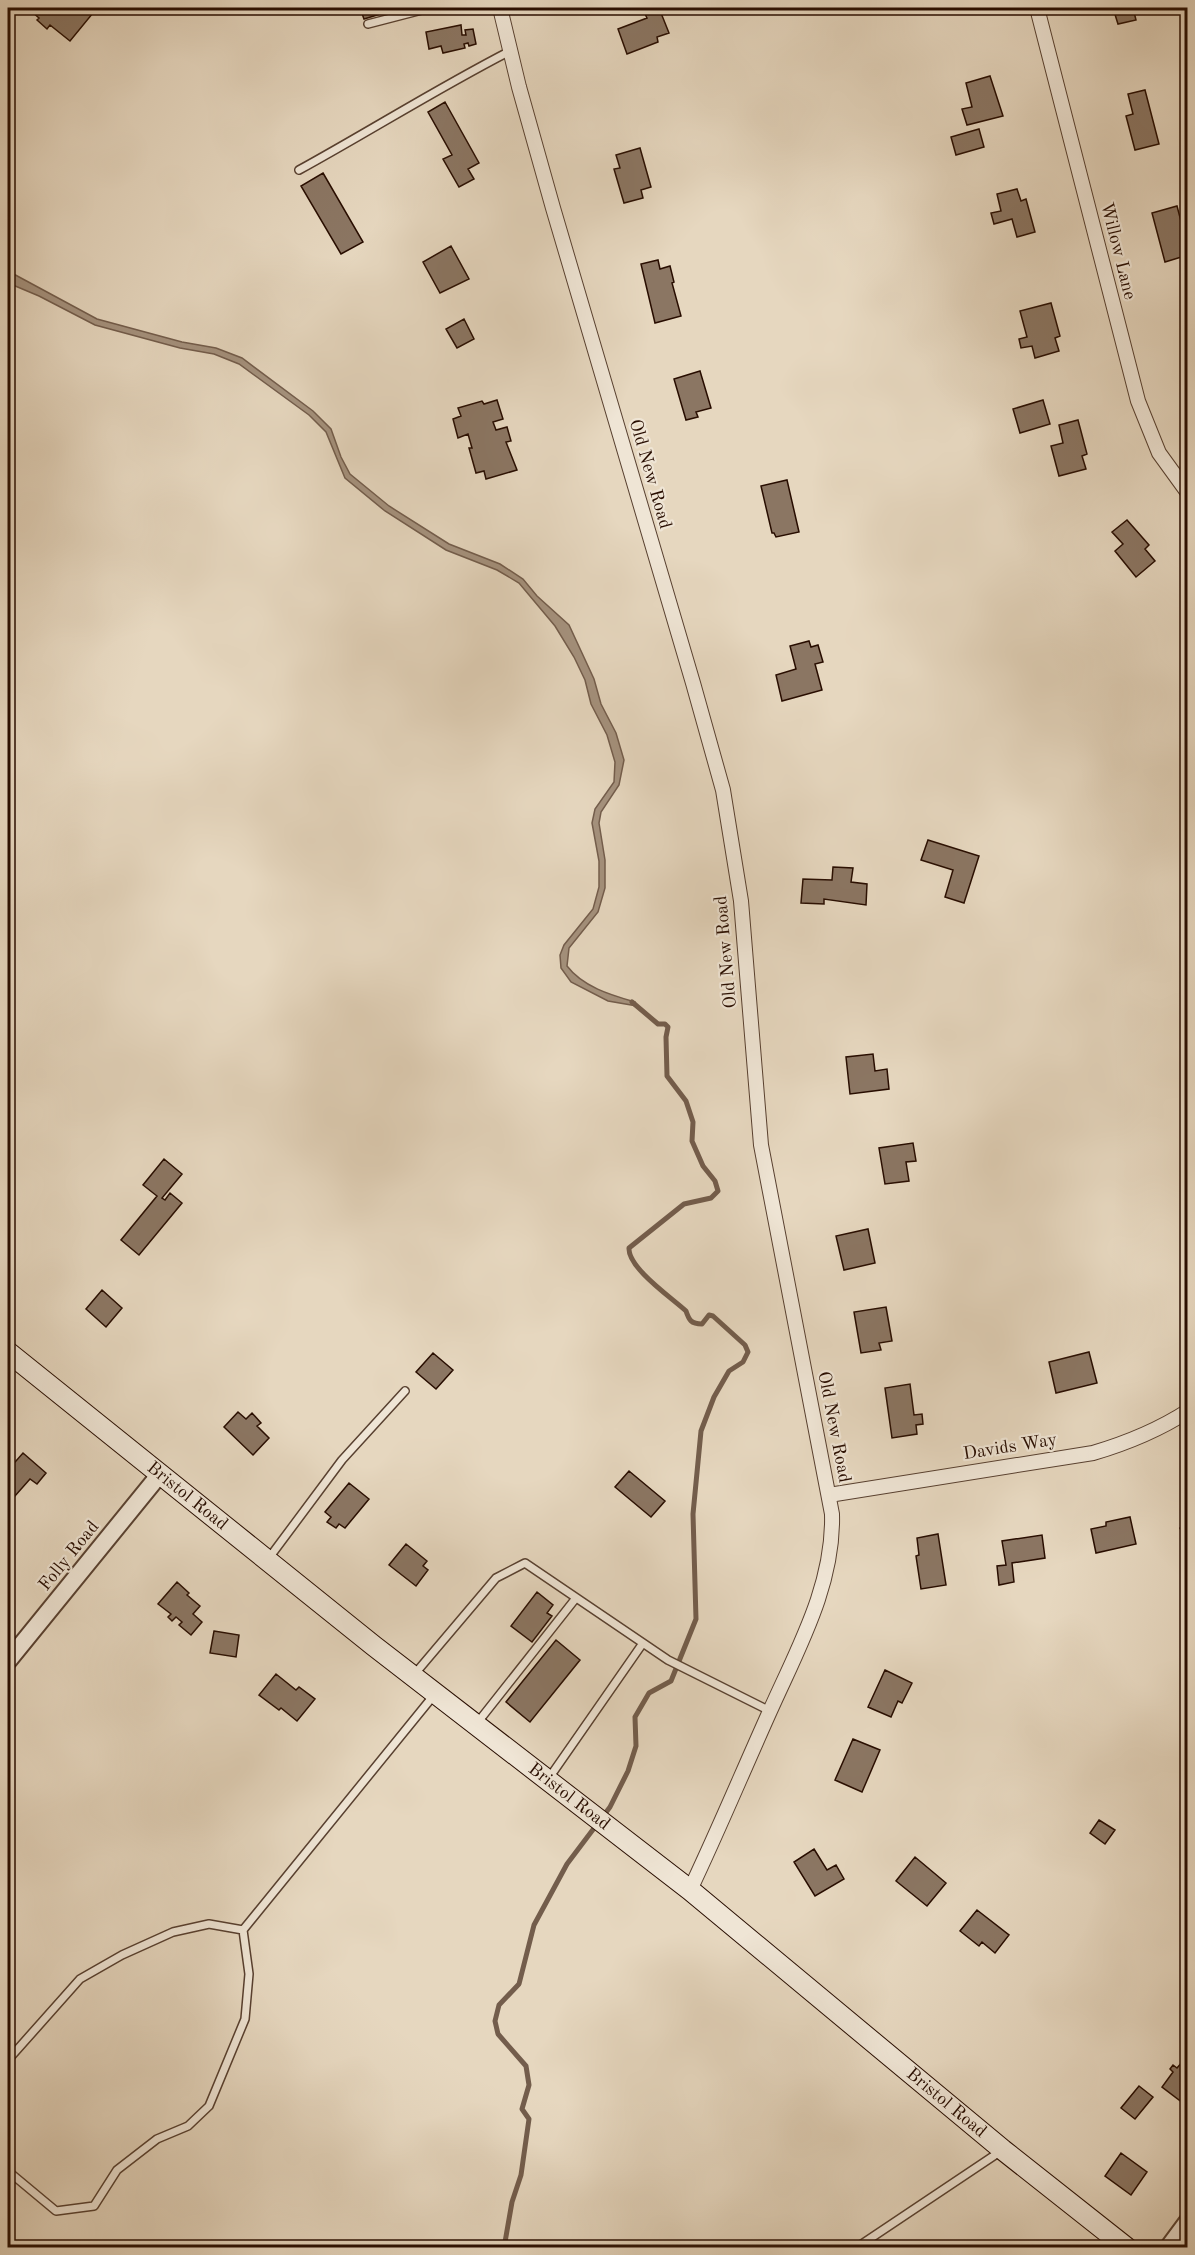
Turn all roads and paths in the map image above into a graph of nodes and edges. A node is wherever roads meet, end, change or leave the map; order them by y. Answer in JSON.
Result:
{"nodes":[{"id":1,"x":474,"y":8,"type":"edge"},
{"id":2,"x":500,"y":8,"type":"edge"},
{"id":3,"x":1037,"y":8,"type":"edge"},
{"id":4,"x":368,"y":24,"type":"dead end"},
{"id":5,"x":510,"y":51,"type":"junction"},
{"id":6,"x":299,"y":170,"type":"dead end"},
{"id":7,"x":1188,"y":493,"type":"edge"},
{"id":8,"x":8,"y":1352,"type":"edge"},
{"id":9,"x":405,"y":1391,"type":"dead end"},
{"id":10,"x":1188,"y":1411,"type":"edge"},
{"id":11,"x":160,"y":1474,"type":"junction"},
{"id":12,"x":829,"y":1495,"type":"junction"},
{"id":13,"x":268,"y":1560,"type":"junction"},
{"id":14,"x":576,"y":1598,"type":"junction"},
{"id":15,"x":643,"y":1643,"type":"junction"},
{"id":16,"x":8,"y":1661,"type":"edge"},
{"id":17,"x":413,"y":1676,"type":"junction"},
{"id":18,"x":436,"y":1693,"type":"junction"},
{"id":19,"x":770,"y":1711,"type":"junction"},
{"id":20,"x":476,"y":1724,"type":"junction"},
{"id":21,"x":548,"y":1780,"type":"junction"},
{"id":22,"x":690,"y":1890,"type":"junction"},
{"id":23,"x":243,"y":1930,"type":"junction"},
{"id":24,"x":8,"y":2060,"type":"edge"},
{"id":25,"x":1003,"y":2150,"type":"junction"},
{"id":26,"x":8,"y":2171,"type":"edge"},
{"id":27,"x":1188,"y":2221,"type":"edge"},
{"id":28,"x":856,"y":2247,"type":"edge"},
{"id":29,"x":1127,"y":2247,"type":"edge"},
{"id":30,"x":1168,"y":2247,"type":"edge"}],
"edges":[{"from":1,"to":4,"type":"lane"},
{"from":2,"to":5,"type":"street","name":"Old New Road"},
{"from":3,"to":7,"type":"street","name":"Willow Lane"},
{"from":5,"to":6,"type":"lane"},
{"from":5,"to":12,"type":"street","name":"Old New Road"},
{"from":8,"to":11,"type":"main road","name":"Bristol Road"},
{"from":9,"to":13,"type":"lane"},
{"from":10,"to":12,"type":"street","name":"Davids Way"},
{"from":11,"to":13,"type":"main road","name":"Bristol Road"},
{"from":11,"to":16,"type":"street","name":"Folly Road"},
{"from":12,"to":19,"type":"street","name":"Old New Road"},
{"from":13,"to":17,"type":"main road","name":"Bristol Road"},
{"from":14,"to":15,"type":"lane"},
{"from":14,"to":17,"type":"lane"},
{"from":14,"to":20,"type":"lane"},
{"from":15,"to":19,"type":"lane"},
{"from":15,"to":21,"type":"lane"},
{"from":17,"to":18,"type":"main road","name":"Bristol Road"},
{"from":18,"to":20,"type":"main road","name":"Bristol Road"},
{"from":18,"to":23,"type":"lane"},
{"from":19,"to":22,"type":"street","name":"Old New Road"},
{"from":20,"to":21,"type":"main road","name":"Bristol Road"},
{"from":21,"to":22,"type":"main road","name":"Bristol Road"},
{"from":22,"to":25,"type":"main road","name":"Bristol Road"},
{"from":23,"to":24,"type":"lane"},
{"from":23,"to":26,"type":"lane"},
{"from":25,"to":28,"type":"lane"},
{"from":25,"to":29,"type":"main road","name":"Bristol Road"},
{"from":27,"to":30,"type":"street"}]}
